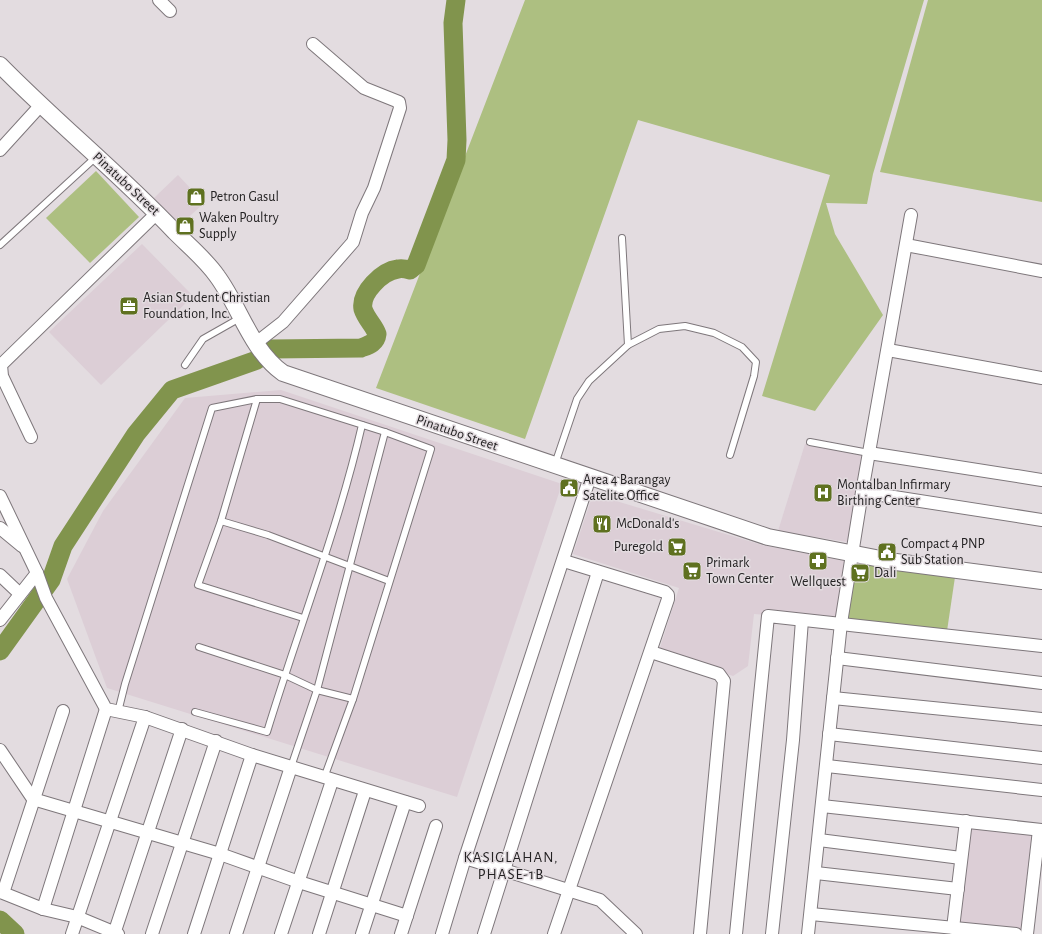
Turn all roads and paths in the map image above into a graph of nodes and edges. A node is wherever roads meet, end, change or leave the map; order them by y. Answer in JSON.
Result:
{"nodes":[{"id":1,"x":159,"y":0,"type":"edge"},
{"id":2,"x":170,"y":11,"type":"dead end"},
{"id":3,"x":313,"y":44,"type":"dead end"},
{"id":4,"x":0,"y":65,"type":"edge"},
{"id":5,"x":40,"y":106,"type":"junction"},
{"id":6,"x":0,"y":150,"type":"edge"},
{"id":7,"x":97,"y":156,"type":"junction"},
{"id":8,"x":157,"y":213,"type":"junction"},
{"id":9,"x":911,"y":215,"type":"dead end"},
{"id":10,"x":622,"y":238,"type":"dead end"},
{"id":11,"x":0,"y":245,"type":"edge"},
{"id":12,"x":906,"y":245,"type":"junction"},
{"id":13,"x":1042,"y":271,"type":"edge"},
{"id":14,"x":240,"y":318,"type":"junction"},
{"id":15,"x":256,"y":343,"type":"junction"},
{"id":16,"x":628,"y":344,"type":"junction"},
{"id":17,"x":888,"y":350,"type":"junction"},
{"id":18,"x":184,"y":365,"type":"dead end"},
{"id":19,"x":1042,"y":378,"type":"edge"},
{"id":20,"x":257,"y":399,"type":"junction"},
{"id":21,"x":362,"y":425,"type":"junction"},
{"id":22,"x":385,"y":432,"type":"junction"},
{"id":23,"x":31,"y":437,"type":"dead end"},
{"id":24,"x":810,"y":442,"type":"dead end"},
{"id":25,"x":869,"y":452,"type":"junction"},
{"id":26,"x":730,"y":455,"type":"dead end"},
{"id":27,"x":555,"y":465,"type":"junction"},
{"id":28,"x":590,"y":477,"type":"junction"},
{"id":29,"x":1042,"y":480,"type":"edge"},
{"id":30,"x":862,"y":492,"type":"junction"},
{"id":31,"x":0,"y":496,"type":"edge"},
{"id":32,"x":1042,"y":520,"type":"edge"},
{"id":33,"x":221,"y":521,"type":"junction"},
{"id":34,"x":0,"y":528,"type":"edge"},
{"id":35,"x":26,"y":550,"type":"junction"},
{"id":36,"x":852,"y":554,"type":"junction"},
{"id":37,"x":325,"y":555,"type":"junction"},
{"id":38,"x":564,"y":561,"type":"junction"},
{"id":39,"x":351,"y":565,"type":"junction"},
{"id":40,"x":598,"y":572,"type":"junction"},
{"id":41,"x":37,"y":573,"type":"junction"},
{"id":42,"x":0,"y":575,"type":"edge"},
{"id":43,"x":389,"y":581,"type":"junction"},
{"id":44,"x":1042,"y":581,"type":"edge"},
{"id":45,"x":20,"y":594,"type":"junction"},
{"id":46,"x":303,"y":618,"type":"junction"},
{"id":47,"x":0,"y":620,"type":"edge"},
{"id":48,"x":802,"y":620,"type":"junction"},
{"id":49,"x":841,"y":623,"type":"junction"},
{"id":50,"x":199,"y":646,"type":"dead end"},
{"id":51,"x":1042,"y":646,"type":"edge"},
{"id":52,"x":651,"y":652,"type":"junction"},
{"id":53,"x":837,"y":658,"type":"junction"},
{"id":54,"x":284,"y":675,"type":"junction"},
{"id":55,"x":1042,"y":683,"type":"edge"},
{"id":56,"x":317,"y":690,"type":"junction"},
{"id":57,"x":833,"y":698,"type":"junction"},
{"id":58,"x":353,"y":699,"type":"junction"},
{"id":59,"x":112,"y":710,"type":"junction"},
{"id":60,"x":63,"y":711,"type":"dead end"},
{"id":61,"x":195,"y":712,"type":"dead end"},
{"id":62,"x":145,"y":717,"type":"junction"},
{"id":63,"x":1042,"y":719,"type":"edge"},
{"id":64,"x":182,"y":729,"type":"junction"},
{"id":65,"x":829,"y":734,"type":"junction"},
{"id":66,"x":216,"y":741,"type":"junction"},
{"id":67,"x":0,"y":750,"type":"edge"},
{"id":68,"x":252,"y":755,"type":"junction"},
{"id":69,"x":1042,"y":758,"type":"edge"},
{"id":70,"x":826,"y":766,"type":"junction"},
{"id":71,"x":291,"y":767,"type":"junction"},
{"id":72,"x":328,"y":779,"type":"junction"},
{"id":73,"x":1042,"y":790,"type":"edge"},
{"id":74,"x":365,"y":791,"type":"junction"},
{"id":75,"x":33,"y":799,"type":"junction"},
{"id":76,"x":404,"y":802,"type":"junction"},
{"id":77,"x":419,"y":806,"type":"dead end"},
{"id":78,"x":822,"y":806,"type":"junction"},
{"id":79,"x":72,"y":812,"type":"junction"},
{"id":80,"x":110,"y":821,"type":"junction"},
{"id":81,"x":966,"y":821,"type":"junction"},
{"id":82,"x":436,"y":826,"type":"dead end"},
{"id":83,"x":1040,"y":830,"type":"edge"},
{"id":84,"x":147,"y":832,"type":"junction"},
{"id":85,"x":819,"y":840,"type":"junction"},
{"id":86,"x":181,"y":843,"type":"junction"},
{"id":87,"x":220,"y":854,"type":"junction"},
{"id":88,"x":465,"y":858,"type":"junction"},
{"id":89,"x":961,"y":858,"type":"junction"},
{"id":90,"x":1038,"y":866,"type":"edge"},
{"id":91,"x":258,"y":867,"type":"junction"},
{"id":92,"x":504,"y":870,"type":"junction"},
{"id":93,"x":816,"y":873,"type":"junction"},
{"id":94,"x":299,"y":882,"type":"junction"},
{"id":95,"x":569,"y":889,"type":"junction"},
{"id":96,"x":958,"y":889,"type":"junction"},
{"id":97,"x":332,"y":892,"type":"junction"},
{"id":98,"x":1036,"y":900,"type":"edge"},
{"id":99,"x":371,"y":905,"type":"junction"},
{"id":100,"x":43,"y":909,"type":"junction"},
{"id":101,"x":811,"y":914,"type":"junction"},
{"id":102,"x":407,"y":916,"type":"junction"},
{"id":103,"x":77,"y":917,"type":"junction"},
{"id":104,"x":953,"y":928,"type":"junction"},
{"id":105,"x":72,"y":934,"type":"edge"},
{"id":106,"x":115,"y":934,"type":"edge"},
{"id":107,"x":152,"y":934,"type":"edge"},
{"id":108,"x":194,"y":934,"type":"edge"},
{"id":109,"x":236,"y":934,"type":"edge"},
{"id":110,"x":281,"y":934,"type":"edge"},
{"id":111,"x":319,"y":934,"type":"edge"},
{"id":112,"x":362,"y":934,"type":"edge"},
{"id":113,"x":401,"y":934,"type":"edge"},
{"id":114,"x":442,"y":934,"type":"edge"},
{"id":115,"x":484,"y":934,"type":"edge"},
{"id":116,"x":554,"y":934,"type":"edge"},
{"id":117,"x":636,"y":934,"type":"edge"},
{"id":118,"x":700,"y":934,"type":"edge"},
{"id":119,"x":736,"y":934,"type":"edge"},
{"id":120,"x":772,"y":934,"type":"edge"},
{"id":121,"x":808,"y":934,"type":"edge"},
{"id":122,"x":1016,"y":934,"type":"edge"},
{"id":123,"x":1027,"y":934,"type":"edge"}],
"edges":[{"from":1,"to":2,"type":"street"},
{"from":3,"to":15,"type":"street"},
{"from":4,"to":5,"type":"street","name":"Pinatubo Street"},
{"from":5,"to":6,"type":"street"},
{"from":5,"to":7,"type":"street","name":"Pinatubo Street"},
{"from":7,"to":8,"type":"street","name":"Pinatubo Street"},
{"from":7,"to":11,"type":"lane"},
{"from":8,"to":14,"type":"street","name":"Pinatubo Street"},
{"from":8,"to":23,"type":"street"},
{"from":9,"to":12,"type":"street"},
{"from":10,"to":16,"type":"lane"},
{"from":12,"to":13,"type":"street"},
{"from":12,"to":17,"type":"street"},
{"from":14,"to":15,"type":"street","name":"Pinatubo Street"},
{"from":14,"to":18,"type":"lane"},
{"from":15,"to":27,"type":"street","name":"Pinatubo Street"},
{"from":16,"to":26,"type":"lane"},
{"from":16,"to":27,"type":"lane"},
{"from":17,"to":19,"type":"street"},
{"from":17,"to":25,"type":"street"},
{"from":20,"to":21,"type":"lane"},
{"from":20,"to":33,"type":"lane"},
{"from":20,"to":59,"type":"lane"},
{"from":21,"to":22,"type":"lane"},
{"from":21,"to":37,"type":"lane"},
{"from":22,"to":39,"type":"lane"},
{"from":22,"to":43,"type":"lane"},
{"from":24,"to":25,"type":"lane"},
{"from":25,"to":29,"type":"street"},
{"from":25,"to":30,"type":"street"},
{"from":27,"to":28,"type":"street","name":"Pinatubo Street"},
{"from":28,"to":36,"type":"street","name":"Pinatubo Street"},
{"from":28,"to":38,"type":"street"},
{"from":30,"to":32,"type":"street"},
{"from":30,"to":36,"type":"street"},
{"from":31,"to":35,"type":"street"},
{"from":33,"to":37,"type":"lane"},
{"from":33,"to":46,"type":"lane"},
{"from":34,"to":35,"type":"street"},
{"from":35,"to":41,"type":"street"},
{"from":36,"to":44,"type":"street","name":"Pinatubo Street"},
{"from":36,"to":49,"type":"street"},
{"from":37,"to":39,"type":"lane"},
{"from":37,"to":46,"type":"lane"},
{"from":38,"to":40,"type":"street"},
{"from":38,"to":88,"type":"street"},
{"from":39,"to":43,"type":"lane"},
{"from":39,"to":56,"type":"lane"},
{"from":40,"to":52,"type":"street"},
{"from":40,"to":92,"type":"street"},
{"from":41,"to":45,"type":"street"},
{"from":41,"to":59,"type":"street"},
{"from":42,"to":45,"type":"street"},
{"from":43,"to":58,"type":"lane"},
{"from":45,"to":47,"type":"street"},
{"from":46,"to":54,"type":"lane"},
{"from":48,"to":49,"type":"street"},
{"from":48,"to":119,"type":"street"},
{"from":48,"to":120,"type":"street"},
{"from":49,"to":51,"type":"street"},
{"from":49,"to":53,"type":"street"},
{"from":50,"to":54,"type":"lane"},
{"from":52,"to":95,"type":"street"},
{"from":52,"to":118,"type":"street"},
{"from":53,"to":55,"type":"street"},
{"from":53,"to":57,"type":"street"},
{"from":54,"to":56,"type":"lane"},
{"from":54,"to":61,"type":"lane"},
{"from":56,"to":58,"type":"lane"},
{"from":56,"to":71,"type":"lane"},
{"from":57,"to":63,"type":"street"},
{"from":57,"to":65,"type":"street"},
{"from":58,"to":72,"type":"lane"},
{"from":59,"to":62,"type":"street"},
{"from":59,"to":79,"type":"street"},
{"from":60,"to":75,"type":"street"},
{"from":62,"to":64,"type":"street"},
{"from":62,"to":80,"type":"street"},
{"from":64,"to":66,"type":"street"},
{"from":64,"to":84,"type":"street"},
{"from":65,"to":69,"type":"street"},
{"from":65,"to":70,"type":"street"},
{"from":66,"to":68,"type":"street"},
{"from":66,"to":86,"type":"street"},
{"from":67,"to":75,"type":"street"},
{"from":68,"to":71,"type":"street"},
{"from":68,"to":87,"type":"street"},
{"from":70,"to":73,"type":"street"},
{"from":70,"to":78,"type":"street"},
{"from":71,"to":72,"type":"street"},
{"from":71,"to":91,"type":"street"},
{"from":72,"to":74,"type":"street"},
{"from":72,"to":94,"type":"street"},
{"from":74,"to":76,"type":"street"},
{"from":74,"to":97,"type":"street"},
{"from":75,"to":79,"type":"street"},
{"from":75,"to":100,"type":"street"},
{"from":76,"to":77,"type":"street"},
{"from":76,"to":99,"type":"street"},
{"from":78,"to":81,"type":"street"},
{"from":78,"to":85,"type":"street"},
{"from":79,"to":80,"type":"street"},
{"from":79,"to":100,"type":"street"},
{"from":80,"to":84,"type":"street"},
{"from":80,"to":103,"type":"street"},
{"from":81,"to":83,"type":"street"},
{"from":81,"to":89,"type":"street"},
{"from":82,"to":102,"type":"street"},
{"from":83,"to":90,"type":"street"},
{"from":84,"to":86,"type":"street"},
{"from":84,"to":106,"type":"street"},
{"from":85,"to":89,"type":"street"},
{"from":85,"to":93,"type":"street"},
{"from":86,"to":87,"type":"street"},
{"from":86,"to":107,"type":"street"},
{"from":87,"to":91,"type":"street"},
{"from":87,"to":108,"type":"street"},
{"from":88,"to":92,"type":"street"},
{"from":88,"to":114,"type":"street"},
{"from":89,"to":96,"type":"street"},
{"from":90,"to":98,"type":"street"},
{"from":91,"to":94,"type":"street"},
{"from":91,"to":109,"type":"street"},
{"from":92,"to":95,"type":"street"},
{"from":92,"to":115,"type":"street"},
{"from":93,"to":96,"type":"street"},
{"from":93,"to":101,"type":"street"},
{"from":94,"to":97,"type":"street"},
{"from":94,"to":110,"type":"street"},
{"from":95,"to":116,"type":"street"},
{"from":95,"to":117,"type":"street"},
{"from":96,"to":104,"type":"street"},
{"from":97,"to":99,"type":"street"},
{"from":97,"to":111,"type":"street"},
{"from":98,"to":123,"type":"street"},
{"from":99,"to":102,"type":"street"},
{"from":99,"to":112,"type":"street"},
{"from":100,"to":103,"type":"street"},
{"from":101,"to":104,"type":"street"},
{"from":101,"to":121,"type":"street"},
{"from":102,"to":113,"type":"street"},
{"from":103,"to":105,"type":"street"},
{"from":103,"to":106,"type":"street"},
{"from":104,"to":122,"type":"street"}]}
